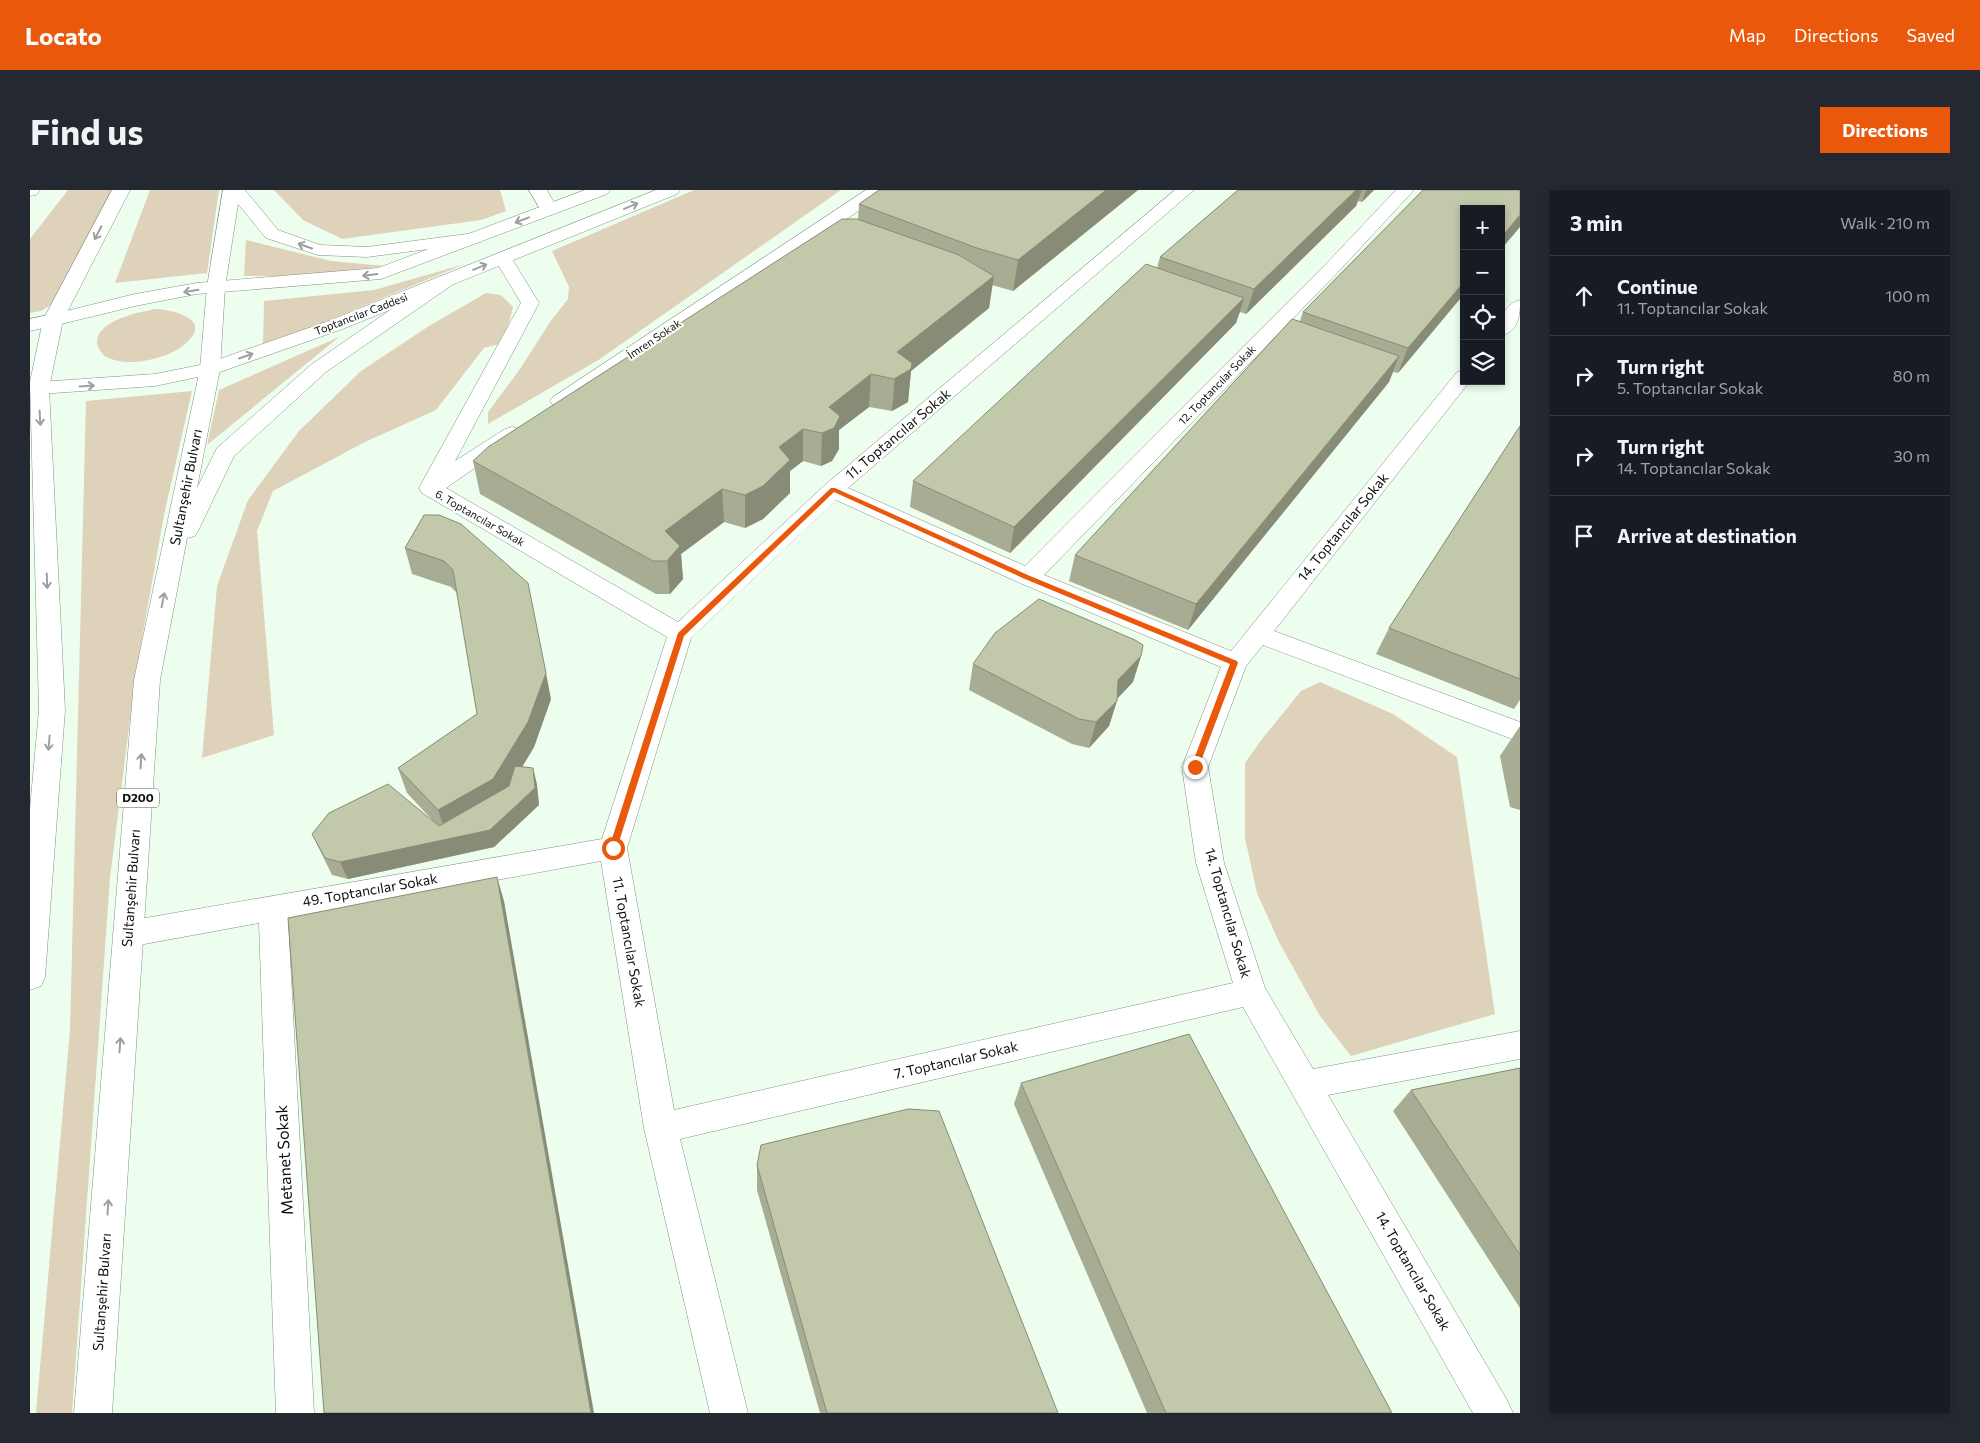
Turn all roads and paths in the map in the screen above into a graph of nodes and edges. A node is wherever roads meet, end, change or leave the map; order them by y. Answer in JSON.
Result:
{"nodes":[{"id":1,"x":121,"y":190,"type":"edge"},
{"id":2,"x":234,"y":190,"type":"edge"},
{"id":3,"x":538,"y":190,"type":"edge"},
{"id":4,"x":601,"y":190,"type":"edge"},
{"id":5,"x":671,"y":190,"type":"edge"},
{"id":6,"x":878,"y":190,"type":"edge"},
{"id":7,"x":1186,"y":190,"type":"edge"},
{"id":8,"x":1405,"y":190,"type":"edge"},
{"id":9,"x":549,"y":210,"type":"junction"},
{"id":10,"x":475,"y":238,"type":"junction"},
{"id":11,"x":503,"y":258,"type":"junction"},
{"id":12,"x":445,"y":282,"type":"junction"},
{"id":13,"x":216,"y":286,"type":"junction"},
{"id":14,"x":1520,"y":306,"type":"edge"},
{"id":15,"x":53,"y":320,"type":"junction"},
{"id":16,"x":30,"y":325,"type":"edge"},
{"id":17,"x":1505,"y":325,"type":"edge"},
{"id":18,"x":210,"y":369,"type":"junction"},
{"id":19,"x":1460,"y":381,"type":"edge"},
{"id":20,"x":34,"y":389,"type":"edge"},
{"id":21,"x":430,"y":488,"type":"junction"},
{"id":22,"x":833,"y":490,"type":"junction"},
{"id":23,"x":170,"y":566,"type":"junction"},
{"id":24,"x":1028,"y":578,"type":"junction"},
{"id":25,"x":680,"y":634,"type":"junction"},
{"id":26,"x":1258,"y":634,"type":"junction"},
{"id":27,"x":1235,"y":663,"type":"junction"},
{"id":28,"x":1520,"y":732,"type":"edge"},
{"id":29,"x":613,"y":848,"type":"junction"},
{"id":30,"x":273,"y":908,"type":"junction"},
{"id":31,"x":128,"y":934,"type":"junction"},
{"id":32,"x":30,"y":977,"type":"edge"},
{"id":33,"x":1251,"y":992,"type":"junction"},
{"id":34,"x":1520,"y":1044,"type":"edge"},
{"id":35,"x":1305,"y":1085,"type":"junction"},
{"id":36,"x":661,"y":1128,"type":"junction"},
{"id":37,"x":93,"y":1413,"type":"edge"},
{"id":38,"x":296,"y":1413,"type":"edge"},
{"id":39,"x":729,"y":1413,"type":"edge"},
{"id":40,"x":1494,"y":1413,"type":"edge"}],
"edges":[{"from":1,"to":15,"type":"main road","one_way":true},
{"from":10,"to":2,"type":"main road","one_way":true},
{"from":2,"to":13,"type":"main road","name":"Sultanşehir Bulvarı","number":"D200"},
{"from":3,"to":9,"type":"main road"},
{"from":4,"to":9,"type":"main road"},
{"from":11,"to":5,"type":"main road","name":"Toptancılar Caddesi","one_way":true},
{"from":6,"to":21,"type":"main road","name":"İmren Sokak"},
{"from":7,"to":22,"type":"main road","name":"11. Toptancılar Sokak"},
{"from":8,"to":24,"type":"main road","name":"12. Toptancılar Sokak"},
{"from":9,"to":10,"type":"main road","one_way":true},
{"from":10,"to":13,"type":"main road","one_way":true},
{"from":12,"to":11,"type":"main road","name":"Toptancılar Caddesi","one_way":true},
{"from":11,"to":21,"type":"main road","name":"6. Toptancılar Sokak"},
{"from":18,"to":12,"type":"main road","name":"Toptancılar Caddesi","one_way":true},
{"from":12,"to":23,"type":"main road"},
{"from":13,"to":15,"type":"main road","one_way":true},
{"from":13,"to":18,"type":"main road","name":"Sultanşehir Bulvarı","number":"D200"},
{"from":14,"to":17,"type":"main road"},
{"from":15,"to":16,"type":"main road"},
{"from":15,"to":20,"type":"main road"},
{"from":20,"to":18,"type":"main road","name":"Toptancılar Caddesi","one_way":true},
{"from":18,"to":23,"type":"main road","name":"Sultanşehir Bulvarı","number":"D200"},
{"from":19,"to":26,"type":"main road","name":"14. Toptancılar Sokak"},
{"from":20,"to":32,"type":"main road","one_way":true},
{"from":21,"to":25,"type":"main road","name":"6. Toptancılar Sokak"},
{"from":22,"to":24,"type":"main road"},
{"from":22,"to":25,"type":"main road","name":"11. Toptancılar Sokak"},
{"from":31,"to":23,"type":"main road","name":"Sultanşehir Bulvarı","number":"D200","one_way":true},
{"from":24,"to":27,"type":"main road"},
{"from":25,"to":29,"type":"main road","name":"11. Toptancılar Sokak"},
{"from":26,"to":27,"type":"main road","name":"14. Toptancılar Sokak"},
{"from":26,"to":28,"type":"main road"},
{"from":27,"to":33,"type":"main road","name":"14. Toptancılar Sokak"},
{"from":29,"to":30,"type":"main road","name":"49. Toptancılar Sokak"},
{"from":29,"to":36,"type":"main road","name":"11. Toptancılar Sokak"},
{"from":30,"to":31,"type":"main road","name":"49. Toptancılar Sokak"},
{"from":30,"to":38,"type":"main road","name":"Metanet Sokak"},
{"from":37,"to":31,"type":"main road","name":"Sultanşehir Bulvarı","number":"D200","one_way":true},
{"from":33,"to":35,"type":"main road","name":"14. Toptancılar Sokak"},
{"from":33,"to":36,"type":"main road","name":"7. Toptancılar Sokak"},
{"from":34,"to":35,"type":"main road"},
{"from":35,"to":40,"type":"main road","name":"14. Toptancılar Sokak"},
{"from":36,"to":39,"type":"main road","name":"11. Toptancılar Sokak"}]}
